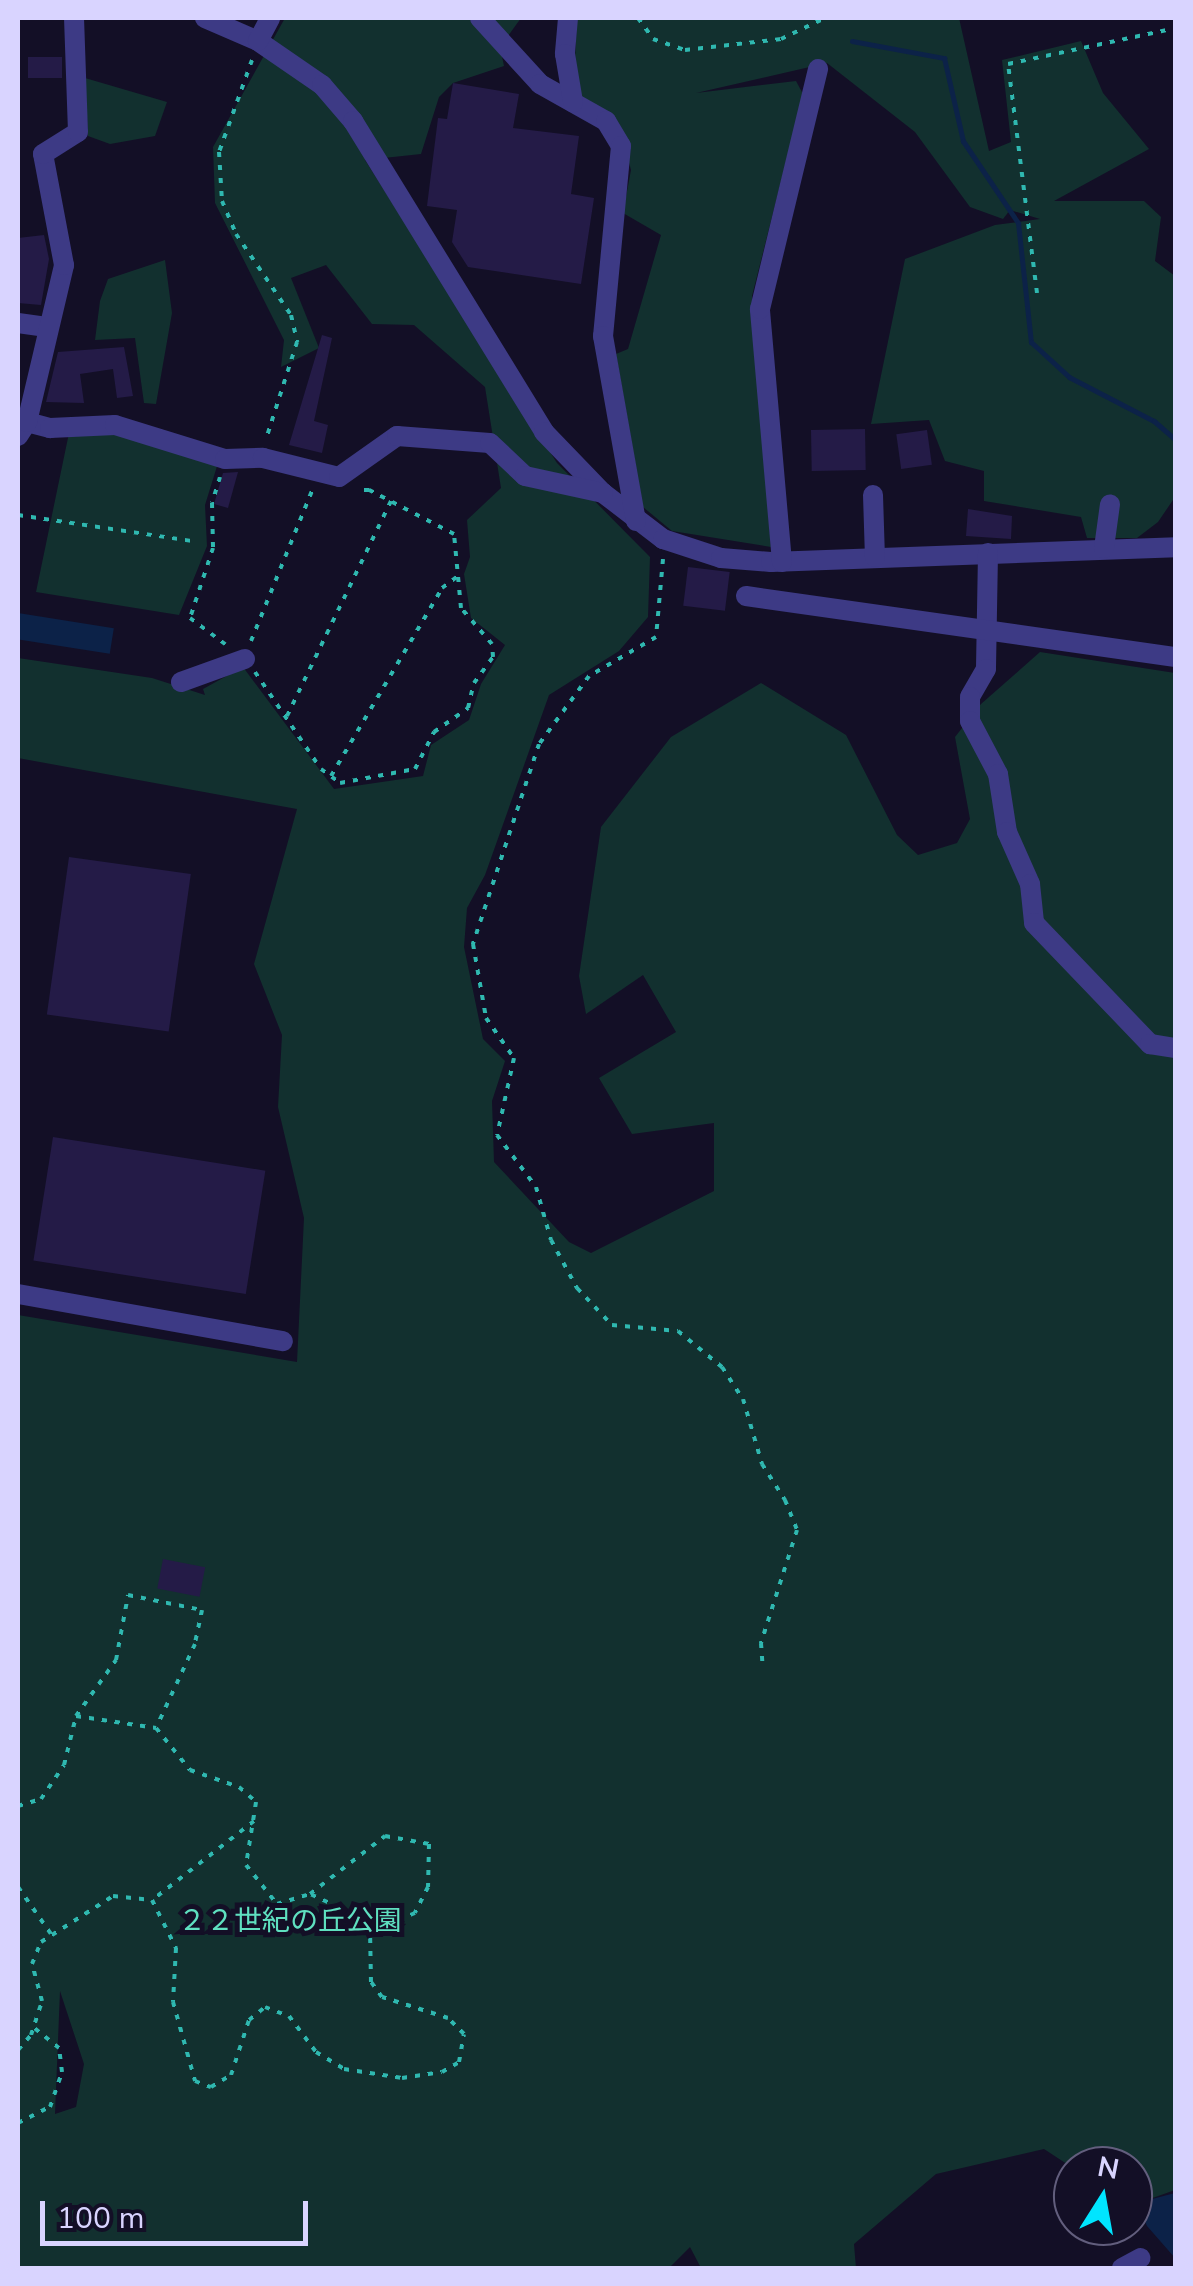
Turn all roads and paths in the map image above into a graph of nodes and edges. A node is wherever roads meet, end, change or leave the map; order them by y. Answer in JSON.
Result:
{"nodes":[{"id":1,"x":74,"y":18,"type":"edge"},
{"id":2,"x":205,"y":18,"type":"edge"},
{"id":3,"x":270,"y":18,"type":"edge"},
{"id":4,"x":480,"y":18,"type":"edge"},
{"id":5,"x":638,"y":18,"type":"edge"},
{"id":6,"x":825,"y":18,"type":"edge"},
{"id":7,"x":562,"y":19,"type":"edge"},
{"id":8,"x":1176,"y":28,"type":"edge"},
{"id":9,"x":258,"y":41,"type":"junction"},
{"id":10,"x":818,"y":69,"type":"dead end"},
{"id":11,"x":573,"y":102,"type":"junction"},
{"id":12,"x":1037,"y":293,"type":"dead end"},
{"id":13,"x":18,"y":324,"type":"edge"},
{"id":14,"x":45,"y":327,"type":"junction"},
{"id":15,"x":22,"y":429,"type":"edge"},
{"id":16,"x":263,"y":458,"type":"junction"},
{"id":17,"x":225,"y":459,"type":"junction"},
{"id":18,"x":296,"y":480,"type":"dead end"},
{"id":19,"x":314,"y":486,"type":"junction"},
{"id":20,"x":326,"y":488,"type":"dead end"},
{"id":21,"x":353,"y":490,"type":"dead end"},
{"id":22,"x":603,"y":494,"type":"junction"},
{"id":23,"x":873,"y":494,"type":"dead end"},
{"id":24,"x":390,"y":500,"type":"junction"},
{"id":25,"x":1110,"y":504,"type":"dead end"},
{"id":26,"x":18,"y":515,"type":"edge"},
{"id":27,"x":636,"y":521,"type":"junction"},
{"id":28,"x":663,"y":539,"type":"junction"},
{"id":29,"x":191,"y":540,"type":"dead end"},
{"id":30,"x":1176,"y":547,"type":"edge"},
{"id":31,"x":1104,"y":548,"type":"junction"},
{"id":32,"x":988,"y":553,"type":"junction"},
{"id":33,"x":874,"y":558,"type":"junction"},
{"id":34,"x":782,"y":562,"type":"junction"},
{"id":35,"x":460,"y":575,"type":"junction"},
{"id":36,"x":746,"y":596,"type":"dead end"},
{"id":37,"x":986,"y":632,"type":"junction"},
{"id":38,"x":1176,"y":657,"type":"edge"},
{"id":39,"x":245,"y":659,"type":"junction"},
{"id":40,"x":181,"y":682,"type":"dead end"},
{"id":41,"x":287,"y":716,"type":"junction"},
{"id":42,"x":330,"y":778,"type":"junction"},
{"id":43,"x":1176,"y":1048,"type":"edge"},
{"id":44,"x":18,"y":1294,"type":"edge"},
{"id":45,"x":283,"y":1341,"type":"dead end"},
{"id":46,"x":763,"y":1669,"type":"dead end"},
{"id":47,"x":76,"y":1716,"type":"junction"},
{"id":48,"x":156,"y":1728,"type":"junction"},
{"id":49,"x":18,"y":1806,"type":"edge"},
{"id":50,"x":254,"y":1821,"type":"junction"},
{"id":51,"x":18,"y":1887,"type":"edge"},
{"id":52,"x":310,"y":1894,"type":"junction"},
{"id":53,"x":152,"y":1900,"type":"junction"},
{"id":54,"x":370,"y":1931,"type":"junction"},
{"id":55,"x":51,"y":1934,"type":"junction"},
{"id":56,"x":33,"y":2027,"type":"junction"},
{"id":57,"x":18,"y":2050,"type":"edge"},
{"id":58,"x":18,"y":2123,"type":"edge"},
{"id":59,"x":1141,"y":2258,"type":"dead end"},
{"id":60,"x":1122,"y":2268,"type":"edge"}],
"edges":[{"from":1,"to":14,"type":"street"},
{"from":2,"to":9,"type":"street"},
{"from":3,"to":9,"type":"street"},
{"from":4,"to":11,"type":"street"},
{"from":5,"to":6,"type":"path"},
{"from":7,"to":11,"type":"street"},
{"from":8,"to":12,"type":"path"},
{"from":9,"to":16,"type":"path"},
{"from":9,"to":22,"type":"street"},
{"from":10,"to":34,"type":"street"},
{"from":11,"to":27,"type":"street"},
{"from":13,"to":14,"type":"street"},
{"from":14,"to":15,"type":"street"},
{"from":15,"to":17,"type":"street"},
{"from":16,"to":17,"type":"street"},
{"from":16,"to":22,"type":"street"},
{"from":17,"to":39,"type":"path"},
{"from":18,"to":19,"type":"path"},
{"from":19,"to":20,"type":"path"},
{"from":19,"to":39,"type":"path"},
{"from":21,"to":24,"type":"path"},
{"from":22,"to":27,"type":"street"},
{"from":23,"to":33,"type":"street"},
{"from":24,"to":35,"type":"path"},
{"from":24,"to":41,"type":"path"},
{"from":25,"to":31,"type":"street"},
{"from":26,"to":29,"type":"path"},
{"from":27,"to":28,"type":"street"},
{"from":28,"to":34,"type":"street"},
{"from":28,"to":46,"type":"path"},
{"from":30,"to":31,"type":"street"},
{"from":31,"to":32,"type":"street"},
{"from":32,"to":33,"type":"street"},
{"from":32,"to":37,"type":"street"},
{"from":33,"to":34,"type":"street"},
{"from":35,"to":42,"type":"path"},
{"from":35,"to":42,"type":"path"},
{"from":36,"to":37,"type":"street"},
{"from":37,"to":38,"type":"street"},
{"from":37,"to":43,"type":"street"},
{"from":39,"to":40,"type":"street"},
{"from":39,"to":41,"type":"path"},
{"from":41,"to":42,"type":"path"},
{"from":44,"to":45,"type":"street"},
{"from":47,"to":48,"type":"path"},
{"from":47,"to":48,"type":"path"},
{"from":47,"to":49,"type":"path"},
{"from":48,"to":50,"type":"path"},
{"from":50,"to":52,"type":"path"},
{"from":50,"to":53,"type":"path"},
{"from":51,"to":55,"type":"path"},
{"from":52,"to":54,"type":"path"},
{"from":52,"to":54,"type":"path"},
{"from":53,"to":54,"type":"path"},
{"from":53,"to":55,"type":"path"},
{"from":55,"to":56,"type":"path"},
{"from":56,"to":57,"type":"path"},
{"from":56,"to":58,"type":"path"},
{"from":59,"to":60,"type":"street"}]}
